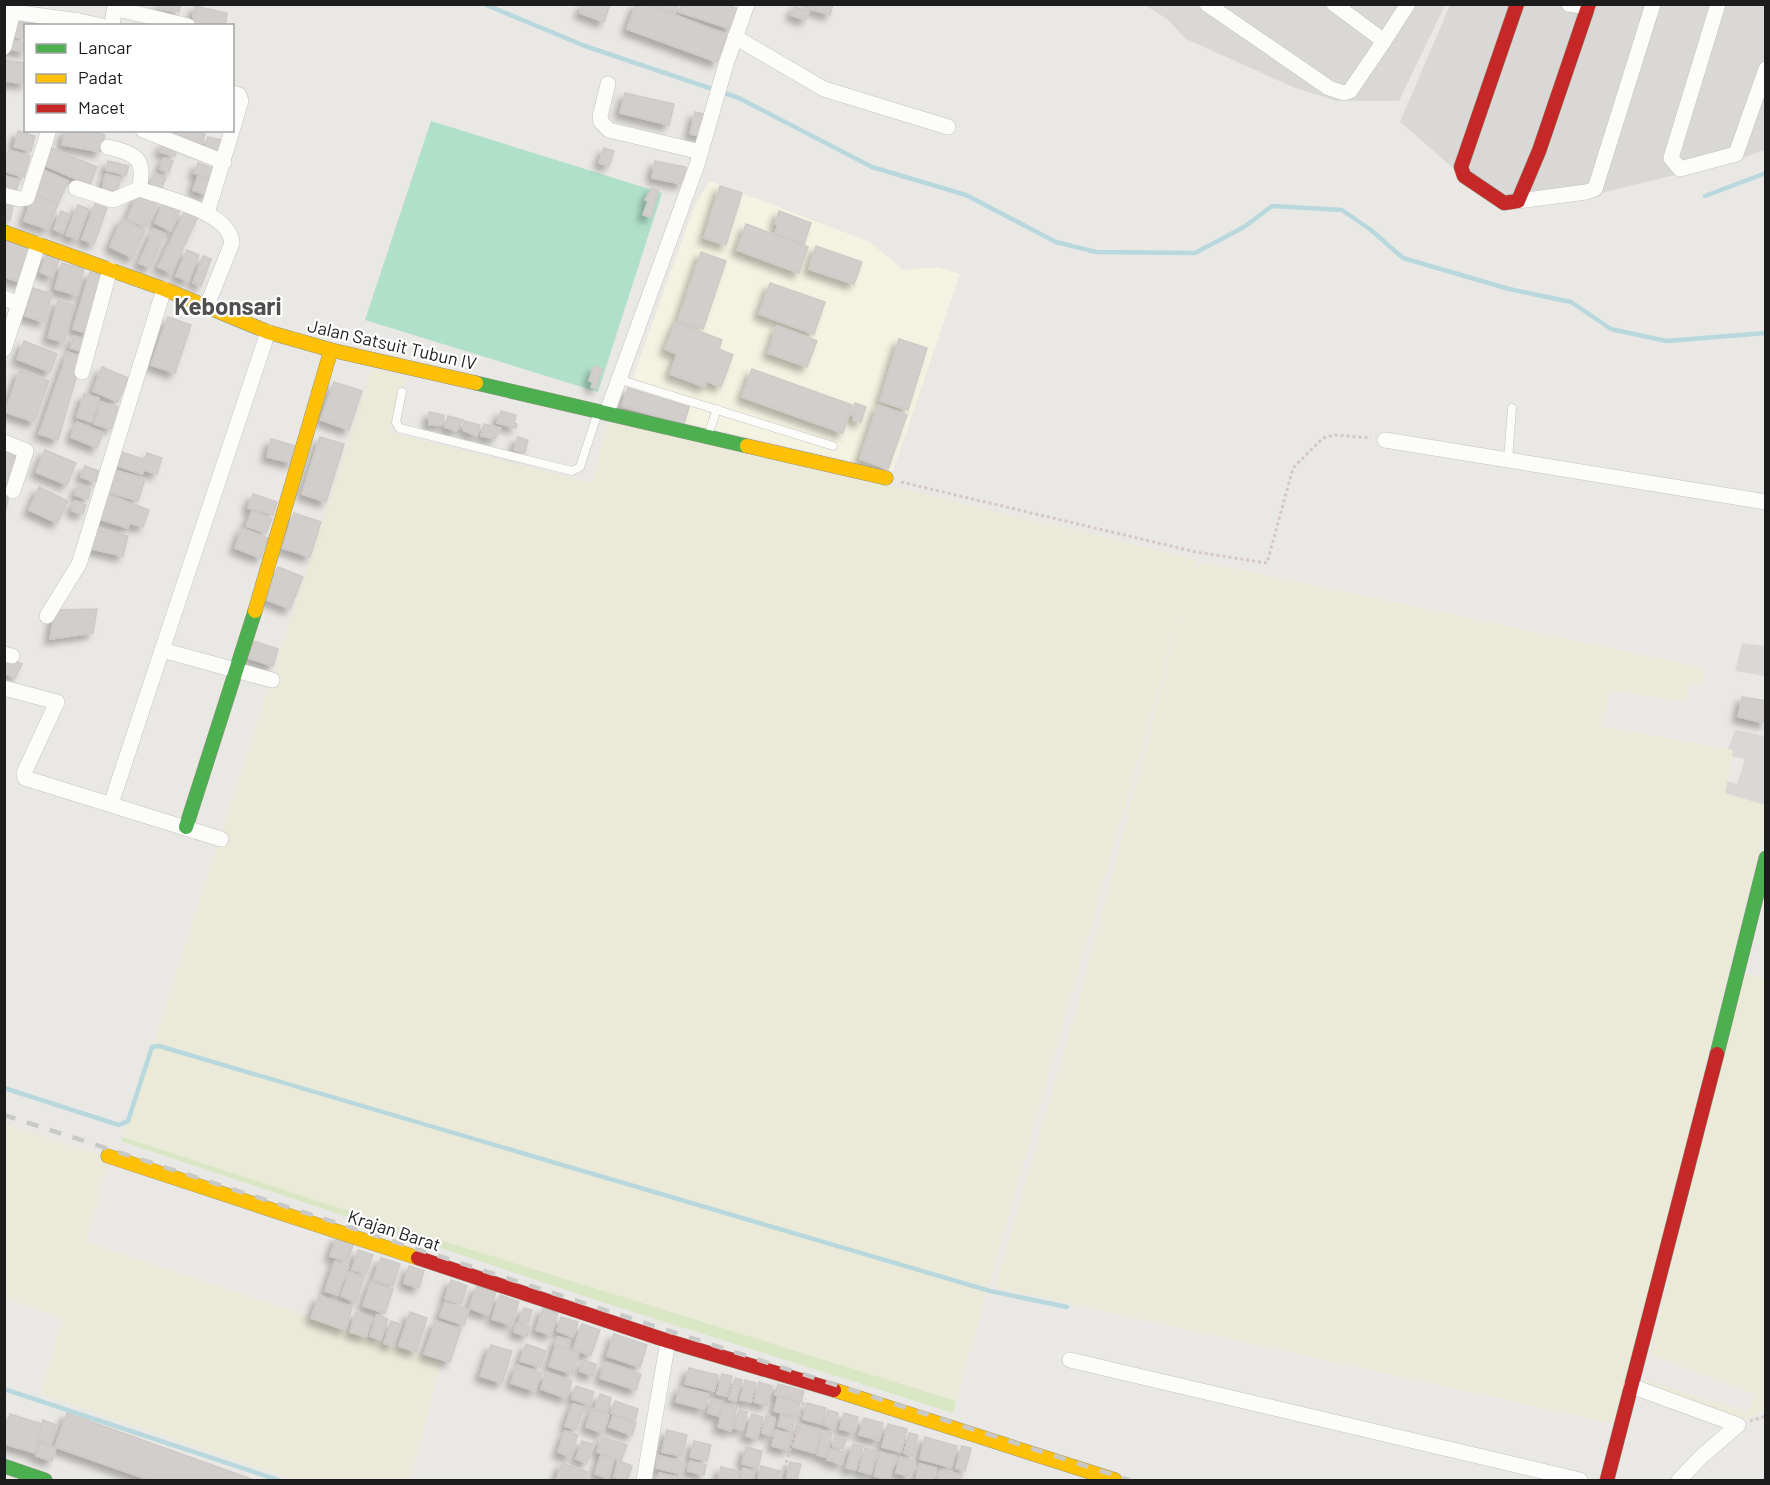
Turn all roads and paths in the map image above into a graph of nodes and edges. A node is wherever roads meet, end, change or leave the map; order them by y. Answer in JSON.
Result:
{"nodes":[{"id":1,"x":747,"y":4,"type":"edge"},
{"id":2,"x":1207,"y":4,"type":"edge"},
{"id":3,"x":1334,"y":4,"type":"edge"},
{"id":4,"x":1408,"y":4,"type":"edge"},
{"id":5,"x":1517,"y":4,"type":"edge"},
{"id":6,"x":1569,"y":4,"type":"edge"},
{"id":7,"x":1653,"y":4,"type":"edge"},
{"id":8,"x":1718,"y":4,"type":"edge"},
{"id":9,"x":1588,"y":6,"type":"edge"},
{"id":10,"x":13,"y":8,"type":"edge"},
{"id":11,"x":78,"y":23,"type":"edge"},
{"id":12,"x":112,"y":24,"type":"edge"},
{"id":13,"x":180,"y":24,"type":"edge"},
{"id":14,"x":735,"y":37,"type":"junction"},
{"id":15,"x":1384,"y":41,"type":"junction"},
{"id":16,"x":4,"y":47,"type":"edge"},
{"id":17,"x":1766,"y":69,"type":"edge"},
{"id":18,"x":608,"y":84,"type":"dead end"},
{"id":19,"x":234,"y":94,"type":"edge"},
{"id":20,"x":234,"y":126,"type":"edge"},
{"id":21,"x":948,"y":127,"type":"dead end"},
{"id":22,"x":48,"y":132,"type":"edge"},
{"id":23,"x":148,"y":132,"type":"edge"},
{"id":24,"x":232,"y":132,"type":"edge"},
{"id":25,"x":108,"y":147,"type":"dead end"},
{"id":26,"x":701,"y":152,"type":"junction"},
{"id":27,"x":224,"y":162,"type":"junction"},
{"id":28,"x":76,"y":188,"type":"dead end"},
{"id":29,"x":140,"y":189,"type":"junction"},
{"id":30,"x":4,"y":195,"type":"edge"},
{"id":31,"x":1518,"y":201,"type":"junction"},
{"id":32,"x":207,"y":213,"type":"junction"},
{"id":33,"x":4,"y":232,"type":"edge"},
{"id":34,"x":38,"y":244,"type":"junction"},
{"id":35,"x":110,"y":269,"type":"junction"},
{"id":36,"x":164,"y":289,"type":"junction"},
{"id":37,"x":12,"y":301,"type":"edge"},
{"id":38,"x":206,"y":308,"type":"junction"},
{"id":39,"x":268,"y":332,"type":"junction"},
{"id":40,"x":4,"y":349,"type":"edge"},
{"id":41,"x":331,"y":350,"type":"junction"},
{"id":42,"x":82,"y":372,"type":"dead end"},
{"id":43,"x":618,"y":379,"type":"junction"},
{"id":44,"x":402,"y":392,"type":"dead end"},
{"id":45,"x":1512,"y":408,"type":"dead end"},
{"id":46,"x":717,"y":409,"type":"junction"},
{"id":47,"x":602,"y":411,"type":"junction"},
{"id":48,"x":708,"y":436,"type":"junction"},
{"id":49,"x":1385,"y":440,"type":"joint"},
{"id":50,"x":4,"y":442,"type":"edge"},
{"id":51,"x":833,"y":446,"type":"dead end"},
{"id":52,"x":1508,"y":460,"type":"junction"},
{"id":53,"x":886,"y":478,"type":"joint"},
{"id":54,"x":13,"y":491,"type":"dead end"},
{"id":55,"x":1766,"y":502,"type":"edge"},
{"id":56,"x":47,"y":616,"type":"dead end"},
{"id":57,"x":162,"y":650,"type":"junction"},
{"id":58,"x":238,"y":671,"type":"junction"},
{"id":59,"x":272,"y":680,"type":"dead end"},
{"id":60,"x":4,"y":688,"type":"edge"},
{"id":61,"x":111,"y":804,"type":"junction"},
{"id":62,"x":186,"y":827,"type":"junction"},
{"id":63,"x":221,"y":838,"type":"dead end"},
{"id":64,"x":1766,"y":858,"type":"edge"},
{"id":65,"x":108,"y":1156,"type":"dead end"},
{"id":66,"x":668,"y":1341,"type":"junction"},
{"id":67,"x":1070,"y":1360,"type":"dead end"},
{"id":68,"x":810,"y":1382,"type":"junction"},
{"id":69,"x":1631,"y":1386,"type":"junction"},
{"id":70,"x":4,"y":1466,"type":"edge"},
{"id":71,"x":29,"y":1478,"type":"edge"},
{"id":72,"x":1098,"y":1478,"type":"edge"},
{"id":73,"x":45,"y":1480,"type":"edge"},
{"id":74,"x":644,"y":1480,"type":"edge"},
{"id":75,"x":781,"y":1480,"type":"edge"},
{"id":76,"x":1115,"y":1480,"type":"edge"},
{"id":77,"x":1580,"y":1480,"type":"edge"},
{"id":78,"x":1607,"y":1480,"type":"edge"},
{"id":79,"x":1680,"y":1480,"type":"edge"}],
"edges":[{"from":1,"to":14,"type":"street"},
{"from":2,"to":15,"type":"street"},
{"from":3,"to":15,"type":"street"},
{"from":4,"to":15,"type":"street"},
{"from":5,"to":31,"type":"main road"},
{"from":6,"to":9,"type":"street"},
{"from":7,"to":31,"type":"street"},
{"from":8,"to":17,"type":"street"},
{"from":9,"to":31,"type":"main road"},
{"from":10,"to":11,"type":"street"},
{"from":10,"to":16,"type":"street"},
{"from":12,"to":13,"type":"street"},
{"from":14,"to":21,"type":"street"},
{"from":14,"to":26,"type":"street"},
{"from":18,"to":26,"type":"street"},
{"from":19,"to":20,"type":"street"},
{"from":22,"to":30,"type":"street"},
{"from":23,"to":27,"type":"street"},
{"from":24,"to":27,"type":"street"},
{"from":25,"to":29,"type":"street"},
{"from":26,"to":43,"type":"street"},
{"from":27,"to":32,"type":"street"},
{"from":28,"to":29,"type":"street"},
{"from":29,"to":32,"type":"street"},
{"from":32,"to":38,"type":"street"},
{"from":33,"to":34,"type":"main road","name":"Jalan Satsuit Tubun IV"},
{"from":34,"to":35,"type":"main road","name":"Jalan Satsuit Tubun IV"},
{"from":34,"to":37,"type":"street"},
{"from":35,"to":36,"type":"main road","name":"Jalan Satsuit Tubun IV"},
{"from":35,"to":42,"type":"street"},
{"from":36,"to":38,"type":"main road","name":"Jalan Satsuit Tubun IV"},
{"from":36,"to":56,"type":"street"},
{"from":37,"to":40,"type":"street"},
{"from":38,"to":39,"type":"main road","name":"Jalan Satsuit Tubun IV"},
{"from":39,"to":41,"type":"main road","name":"Jalan Satsuit Tubun IV"},
{"from":39,"to":57,"type":"street"},
{"from":41,"to":47,"type":"main road","name":"Jalan Satsuit Tubun IV"},
{"from":41,"to":58,"type":"main road"},
{"from":43,"to":46,"type":"lane"},
{"from":43,"to":47,"type":"street"},
{"from":44,"to":47,"type":"lane"},
{"from":45,"to":52,"type":"lane"},
{"from":46,"to":48,"type":"lane"},
{"from":46,"to":51,"type":"lane"},
{"from":47,"to":48,"type":"main road","name":"Jalan Satsuit Tubun IV"},
{"from":48,"to":53,"type":"main road","name":"Jalan Satsuit Tubun IV"},
{"from":49,"to":52,"type":"street"},
{"from":49,"to":53,"type":"path"},
{"from":50,"to":54,"type":"street"},
{"from":52,"to":55,"type":"street"},
{"from":57,"to":58,"type":"street"},
{"from":57,"to":61,"type":"street"},
{"from":58,"to":59,"type":"street"},
{"from":58,"to":62,"type":"main road"},
{"from":60,"to":61,"type":"street"},
{"from":61,"to":62,"type":"street"},
{"from":62,"to":63,"type":"street"},
{"from":64,"to":69,"type":"main road"},
{"from":65,"to":66,"type":"main road","name":"Krajan Barat"},
{"from":66,"to":68,"type":"main road","name":"Krajan Barat"},
{"from":66,"to":74,"type":"street"},
{"from":67,"to":77,"type":"street"},
{"from":68,"to":72,"type":"main road","name":"Krajan Barat"},
{"from":68,"to":75,"type":"path"},
{"from":69,"to":78,"type":"main road"},
{"from":69,"to":79,"type":"street"},
{"from":70,"to":71,"type":"main road"},
{"from":71,"to":73,"type":"main road"},
{"from":72,"to":76,"type":"main road","name":"Krajan Barat"}]}
